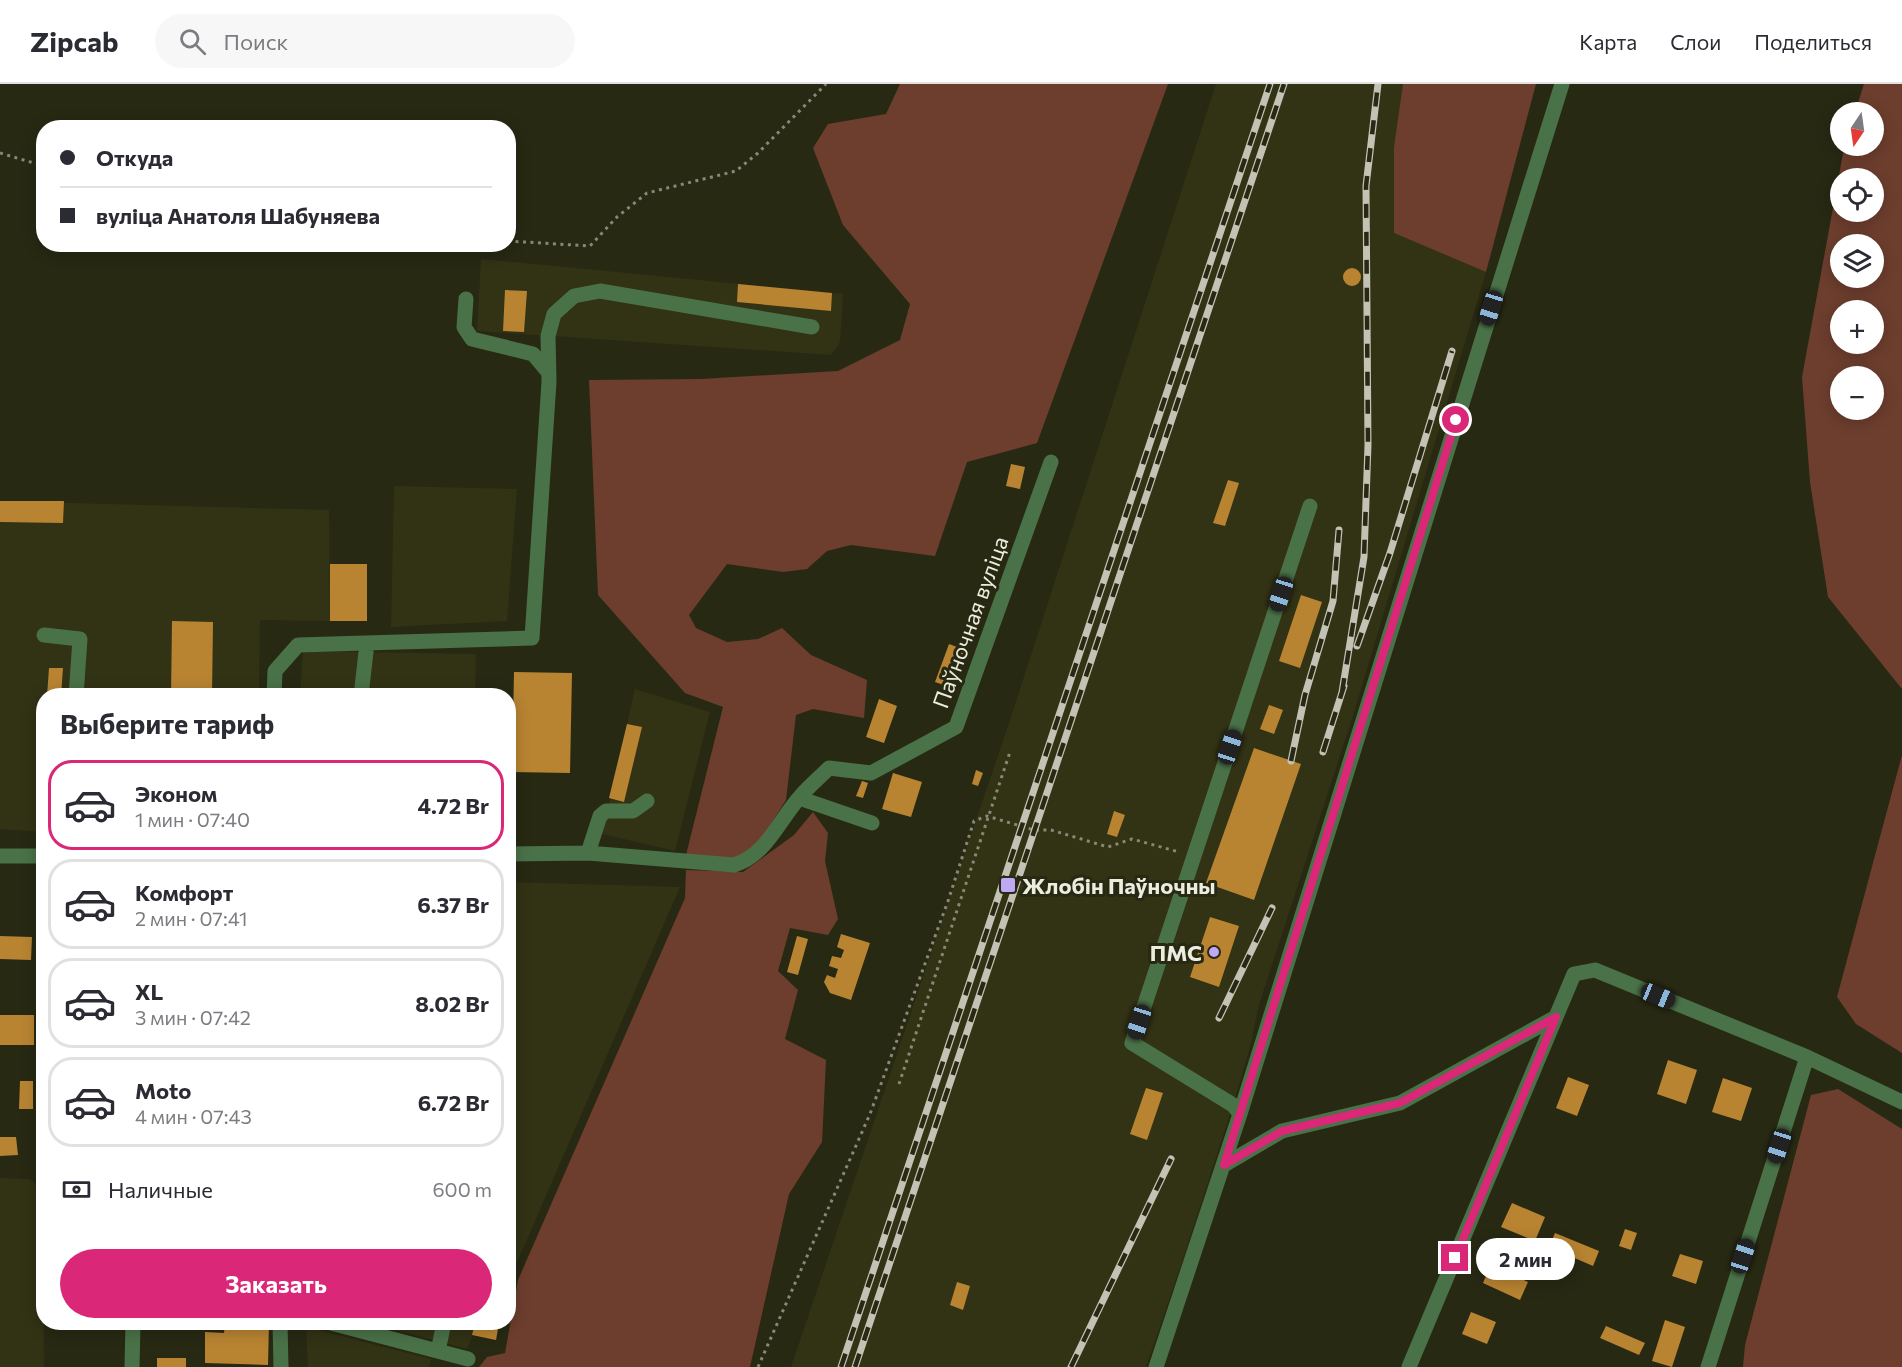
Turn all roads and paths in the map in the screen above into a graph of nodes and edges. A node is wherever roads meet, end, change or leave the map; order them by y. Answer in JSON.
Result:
{"nodes":[{"id":1,"x":826,"y":84,"type":"edge"},
{"id":2,"x":1562,"y":84,"type":"edge"},
{"id":3,"x":0,"y":153,"type":"edge"},
{"id":4,"x":36,"y":164,"type":"edge"},
{"id":5,"x":516,"y":241,"type":"edge"},
{"id":6,"x":466,"y":299,"type":"dead end"},
{"id":7,"x":812,"y":327,"type":"dead end"},
{"id":8,"x":549,"y":373,"type":"junction"},
{"id":9,"x":1051,"y":462,"type":"dead end"},
{"id":10,"x":1310,"y":506,"type":"dead end"},
{"id":11,"x":44,"y":635,"type":"dead end"},
{"id":12,"x":367,"y":643,"type":"junction"},
{"id":13,"x":77,"y":688,"type":"edge"},
{"id":14,"x":274,"y":688,"type":"edge"},
{"id":15,"x":361,"y":688,"type":"edge"},
{"id":16,"x":1010,"y":752,"type":"dead end"},
{"id":17,"x":799,"y":798,"type":"junction"},
{"id":18,"x":647,"y":801,"type":"dead end"},
{"id":19,"x":988,"y":816,"type":"junction"},
{"id":20,"x":872,"y":823,"type":"dead end"},
{"id":21,"x":588,"y":853,"type":"junction"},
{"id":22,"x":516,"y":854,"type":"edge"},
{"id":23,"x":0,"y":856,"type":"edge"},
{"id":24,"x":36,"y":856,"type":"edge"},
{"id":25,"x":1194,"y":856,"type":"junction"},
{"id":26,"x":1556,"y":1017,"type":"junction"},
{"id":27,"x":1807,"y":1057,"type":"junction"},
{"id":28,"x":899,"y":1084,"type":"dead end"},
{"id":29,"x":1902,"y":1102,"type":"edge"},
{"id":30,"x":1240,"y":1114,"type":"junction"},
{"id":31,"x":1224,"y":1165,"type":"junction"},
{"id":32,"x":133,"y":1330,"type":"edge"},
{"id":33,"x":280,"y":1330,"type":"edge"},
{"id":34,"x":358,"y":1330,"type":"edge"},
{"id":35,"x":442,"y":1330,"type":"edge"},
{"id":36,"x":438,"y":1351,"type":"junction"},
{"id":37,"x":468,"y":1359,"type":"dead end"},
{"id":38,"x":132,"y":1367,"type":"edge"},
{"id":39,"x":281,"y":1367,"type":"edge"},
{"id":40,"x":758,"y":1367,"type":"edge"},
{"id":41,"x":1156,"y":1367,"type":"edge"},
{"id":42,"x":1409,"y":1367,"type":"edge"},
{"id":43,"x":1708,"y":1367,"type":"edge"}],
"edges":[{"from":1,"to":5,"type":"path"},
{"from":2,"to":30,"type":"street"},
{"from":3,"to":4,"type":"path"},
{"from":6,"to":8,"type":"street"},
{"from":7,"to":8,"type":"street"},
{"from":8,"to":12,"type":"street"},
{"from":9,"to":17,"type":"street","name":"Паўночная вуліца"},
{"from":10,"to":25,"type":"street"},
{"from":11,"to":13,"type":"street"},
{"from":12,"to":14,"type":"street"},
{"from":12,"to":15,"type":"street"},
{"from":16,"to":19,"type":"path"},
{"from":17,"to":20,"type":"street"},
{"from":17,"to":21,"type":"street"},
{"from":18,"to":21,"type":"street"},
{"from":19,"to":25,"type":"path"},
{"from":19,"to":28,"type":"path"},
{"from":19,"to":40,"type":"path"},
{"from":21,"to":22,"type":"street"},
{"from":23,"to":24,"type":"street"},
{"from":25,"to":30,"type":"street"},
{"from":26,"to":27,"type":"street"},
{"from":26,"to":31,"type":"street"},
{"from":26,"to":42,"type":"street"},
{"from":27,"to":29,"type":"street"},
{"from":27,"to":43,"type":"street"},
{"from":30,"to":31,"type":"street"},
{"from":31,"to":41,"type":"street"},
{"from":32,"to":38,"type":"street"},
{"from":33,"to":39,"type":"street"},
{"from":34,"to":36,"type":"street"},
{"from":35,"to":36,"type":"street"},
{"from":36,"to":37,"type":"street"}]}
